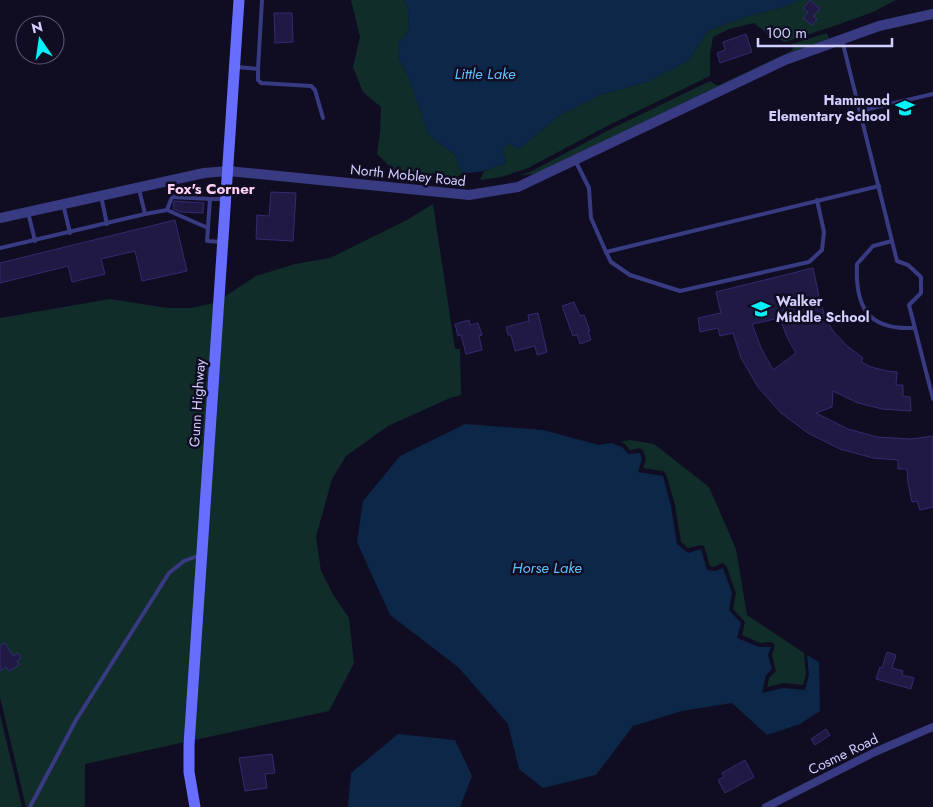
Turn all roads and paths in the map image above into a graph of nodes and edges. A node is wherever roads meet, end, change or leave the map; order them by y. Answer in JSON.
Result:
{"nodes":[{"id":1,"x":239,"y":0,"type":"edge"},
{"id":2,"x":262,"y":0,"type":"edge"},
{"id":3,"x":933,"y":14,"type":"edge"},
{"id":4,"x":842,"y":40,"type":"junction"},
{"id":5,"x":235,"y":67,"type":"junction"},
{"id":6,"x":258,"y":69,"type":"junction"},
{"id":7,"x":933,"y":94,"type":"edge"},
{"id":8,"x":860,"y":112,"type":"junction"},
{"id":9,"x":322,"y":118,"type":"dead end"},
{"id":10,"x":575,"y":160,"type":"junction"},
{"id":11,"x":228,"y":171,"type":"junction"},
{"id":12,"x":169,"y":181,"type":"junction"},
{"id":13,"x":879,"y":186,"type":"junction"},
{"id":14,"x":139,"y":188,"type":"junction"},
{"id":15,"x":100,"y":196,"type":"junction"},
{"id":16,"x":172,"y":197,"type":"junction"},
{"id":17,"x":210,"y":199,"type":"junction"},
{"id":18,"x":226,"y":199,"type":"junction"},
{"id":19,"x":817,"y":200,"type":"junction"},
{"id":20,"x":63,"y":204,"type":"junction"},
{"id":21,"x":167,"y":210,"type":"junction"},
{"id":22,"x":28,"y":212,"type":"junction"},
{"id":23,"x":145,"y":214,"type":"junction"},
{"id":24,"x":0,"y":218,"type":"edge"},
{"id":25,"x":107,"y":224,"type":"junction"},
{"id":26,"x":208,"y":228,"type":"junction"},
{"id":27,"x":70,"y":233,"type":"junction"},
{"id":28,"x":35,"y":241,"type":"junction"},
{"id":29,"x":892,"y":241,"type":"junction"},
{"id":30,"x":223,"y":242,"type":"junction"},
{"id":31,"x":0,"y":248,"type":"edge"},
{"id":32,"x":606,"y":252,"type":"junction"},
{"id":33,"x":914,"y":328,"type":"junction"},
{"id":34,"x":933,"y":399,"type":"edge"},
{"id":35,"x":202,"y":555,"type":"junction"},
{"id":36,"x":933,"y":727,"type":"edge"},
{"id":37,"x":30,"y":807,"type":"edge"},
{"id":38,"x":195,"y":807,"type":"edge"},
{"id":39,"x":766,"y":807,"type":"edge"}],
"edges":[{"from":1,"to":5,"type":"main road","name":"Gunn Highway"},
{"from":2,"to":6,"type":"lane"},
{"from":3,"to":4,"type":"street","name":"North Mobley Road"},
{"from":4,"to":8,"type":"lane"},
{"from":4,"to":10,"type":"street","name":"North Mobley Road"},
{"from":5,"to":6,"type":"lane"},
{"from":5,"to":11,"type":"main road","name":"Gunn Highway"},
{"from":6,"to":9,"type":"lane"},
{"from":7,"to":8,"type":"lane"},
{"from":8,"to":13,"type":"lane"},
{"from":10,"to":11,"type":"street","name":"North Mobley Road"},
{"from":10,"to":32,"type":"lane"},
{"from":11,"to":12,"type":"street","name":"North Mobley Road"},
{"from":11,"to":18,"type":"main road","name":"Gunn Highway"},
{"from":12,"to":14,"type":"street","name":"North Mobley Road"},
{"from":12,"to":16,"type":"lane"},
{"from":13,"to":19,"type":"lane"},
{"from":13,"to":29,"type":"lane"},
{"from":14,"to":15,"type":"street","name":"North Mobley Road"},
{"from":14,"to":23,"type":"lane"},
{"from":15,"to":20,"type":"street","name":"North Mobley Road"},
{"from":15,"to":25,"type":"lane"},
{"from":16,"to":17,"type":"lane"},
{"from":16,"to":21,"type":"lane"},
{"from":17,"to":18,"type":"lane"},
{"from":17,"to":26,"type":"lane"},
{"from":18,"to":30,"type":"main road","name":"Gunn Highway"},
{"from":19,"to":32,"type":"lane"},
{"from":19,"to":32,"type":"lane"},
{"from":20,"to":22,"type":"street","name":"North Mobley Road"},
{"from":20,"to":27,"type":"lane"},
{"from":21,"to":23,"type":"lane"},
{"from":21,"to":26,"type":"lane"},
{"from":22,"to":24,"type":"street","name":"North Mobley Road"},
{"from":22,"to":28,"type":"lane"},
{"from":23,"to":25,"type":"lane"},
{"from":25,"to":27,"type":"lane"},
{"from":26,"to":30,"type":"lane"},
{"from":27,"to":28,"type":"lane"},
{"from":28,"to":31,"type":"lane"},
{"from":29,"to":33,"type":"lane"},
{"from":29,"to":33,"type":"lane"},
{"from":30,"to":35,"type":"main road","name":"Gunn Highway"},
{"from":33,"to":34,"type":"lane"},
{"from":35,"to":37,"type":"lane"},
{"from":35,"to":38,"type":"main road","name":"Gunn Highway"},
{"from":36,"to":39,"type":"street","name":"Cosme Road"}]}
